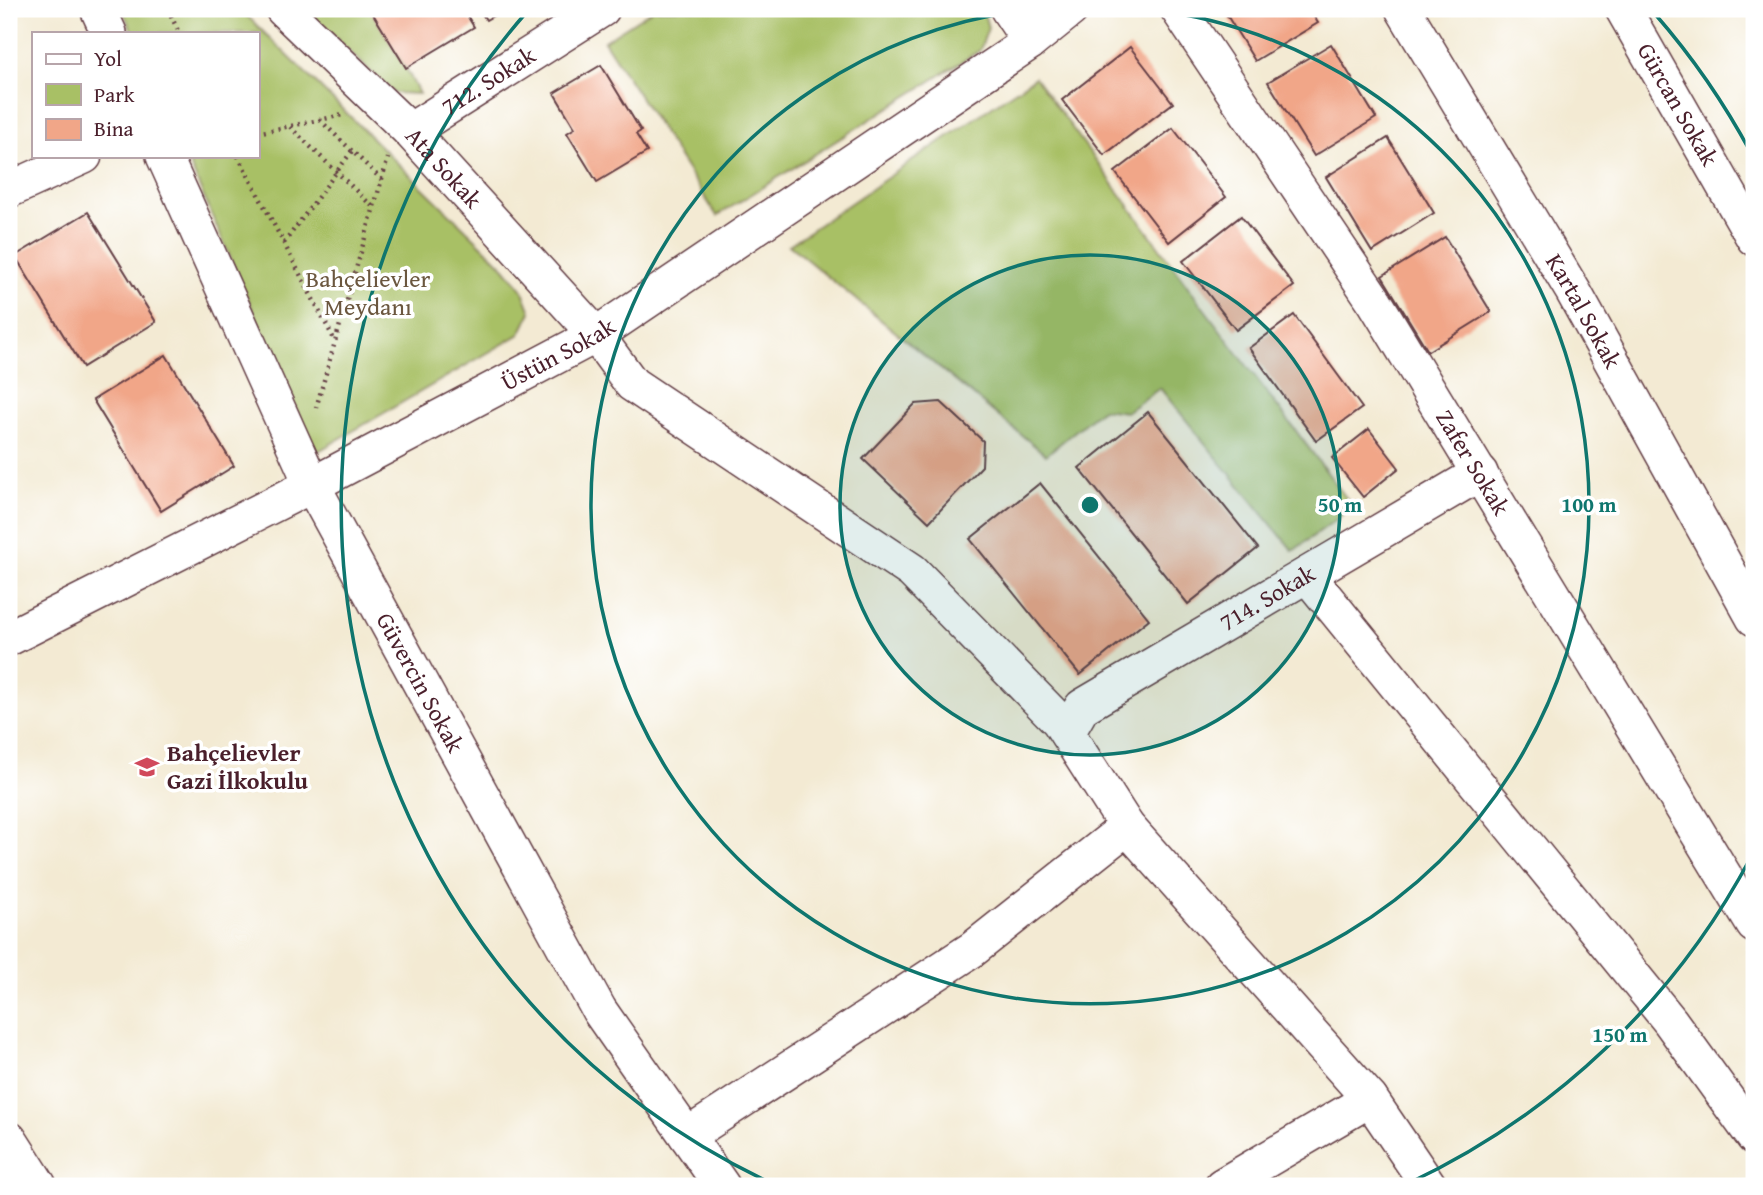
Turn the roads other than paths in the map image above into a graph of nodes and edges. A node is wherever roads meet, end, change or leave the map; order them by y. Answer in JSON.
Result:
{"nodes":[{"id":1,"x":98,"y":9,"type":"edge"},
{"id":2,"x":283,"y":9,"type":"edge"},
{"id":3,"x":602,"y":9,"type":"edge"},
{"id":4,"x":1008,"y":9,"type":"edge"},
{"id":5,"x":1071,"y":9,"type":"edge"},
{"id":6,"x":1178,"y":9,"type":"edge"},
{"id":7,"x":1403,"y":9,"type":"edge"},
{"id":8,"x":1623,"y":9,"type":"edge"},
{"id":9,"x":109,"y":32,"type":"edge"},
{"id":10,"x":1030,"y":42,"type":"junction"},
{"id":11,"x":398,"y":119,"type":"junction"},
{"id":12,"x":80,"y":158,"type":"edge"},
{"id":13,"x":165,"y":158,"type":"edge"},
{"id":14,"x":9,"y":190,"type":"edge"},
{"id":15,"x":1754,"y":238,"type":"edge"},
{"id":16,"x":596,"y":335,"type":"junction"},
{"id":17,"x":1479,"y":473,"type":"junction"},
{"id":18,"x":312,"y":485,"type":"junction"},
{"id":19,"x":1307,"y":575,"type":"junction"},
{"id":20,"x":1754,"y":618,"type":"edge"},
{"id":21,"x":9,"y":638,"type":"edge"},
{"id":22,"x":1067,"y":733,"type":"junction"},
{"id":23,"x":1127,"y":827,"type":"junction"},
{"id":24,"x":1754,"y":925,"type":"edge"},
{"id":25,"x":1370,"y":1099,"type":"junction"},
{"id":26,"x":687,"y":1136,"type":"junction"},
{"id":27,"x":1754,"y":1137,"type":"edge"},
{"id":28,"x":9,"y":1139,"type":"edge"},
{"id":29,"x":39,"y":1186,"type":"edge"},
{"id":30,"x":722,"y":1186,"type":"edge"},
{"id":31,"x":1222,"y":1186,"type":"edge"},
{"id":32,"x":1429,"y":1186,"type":"edge"}],
"edges":[{"from":1,"to":9,"type":"street"},
{"from":2,"to":11,"type":"street","name":"Ata Sokak"},
{"from":3,"to":11,"type":"street","name":"712. Sokak"},
{"from":4,"to":10,"type":"street"},
{"from":5,"to":10,"type":"street","name":"Üstün Sokak"},
{"from":6,"to":17,"type":"street","name":"Zafer Sokak"},
{"from":7,"to":20,"type":"street","name":"Kartal Sokak"},
{"from":8,"to":15,"type":"street","name":"Gürcan Sokak"},
{"from":10,"to":16,"type":"street","name":"Üstün Sokak"},
{"from":11,"to":16,"type":"street","name":"Ata Sokak"},
{"from":12,"to":14,"type":"street"},
{"from":13,"to":18,"type":"street","name":"Güvercin Sokak"},
{"from":16,"to":18,"type":"street","name":"Üstün Sokak"},
{"from":16,"to":22,"type":"street","name":"Ata Sokak"},
{"from":17,"to":19,"type":"street","name":"714. Sokak"},
{"from":17,"to":24,"type":"street","name":"Zafer Sokak"},
{"from":18,"to":21,"type":"street","name":"Üstün Sokak"},
{"from":18,"to":26,"type":"street","name":"Güvercin Sokak"},
{"from":19,"to":22,"type":"street","name":"714. Sokak"},
{"from":19,"to":27,"type":"street"},
{"from":22,"to":23,"type":"street","name":"Ata Sokak"},
{"from":23,"to":25,"type":"street","name":"Ata Sokak"},
{"from":23,"to":26,"type":"street"},
{"from":25,"to":31,"type":"street"},
{"from":25,"to":32,"type":"street","name":"Ata Sokak"},
{"from":26,"to":30,"type":"street","name":"Güvercin Sokak"},
{"from":28,"to":29,"type":"street"}]}
